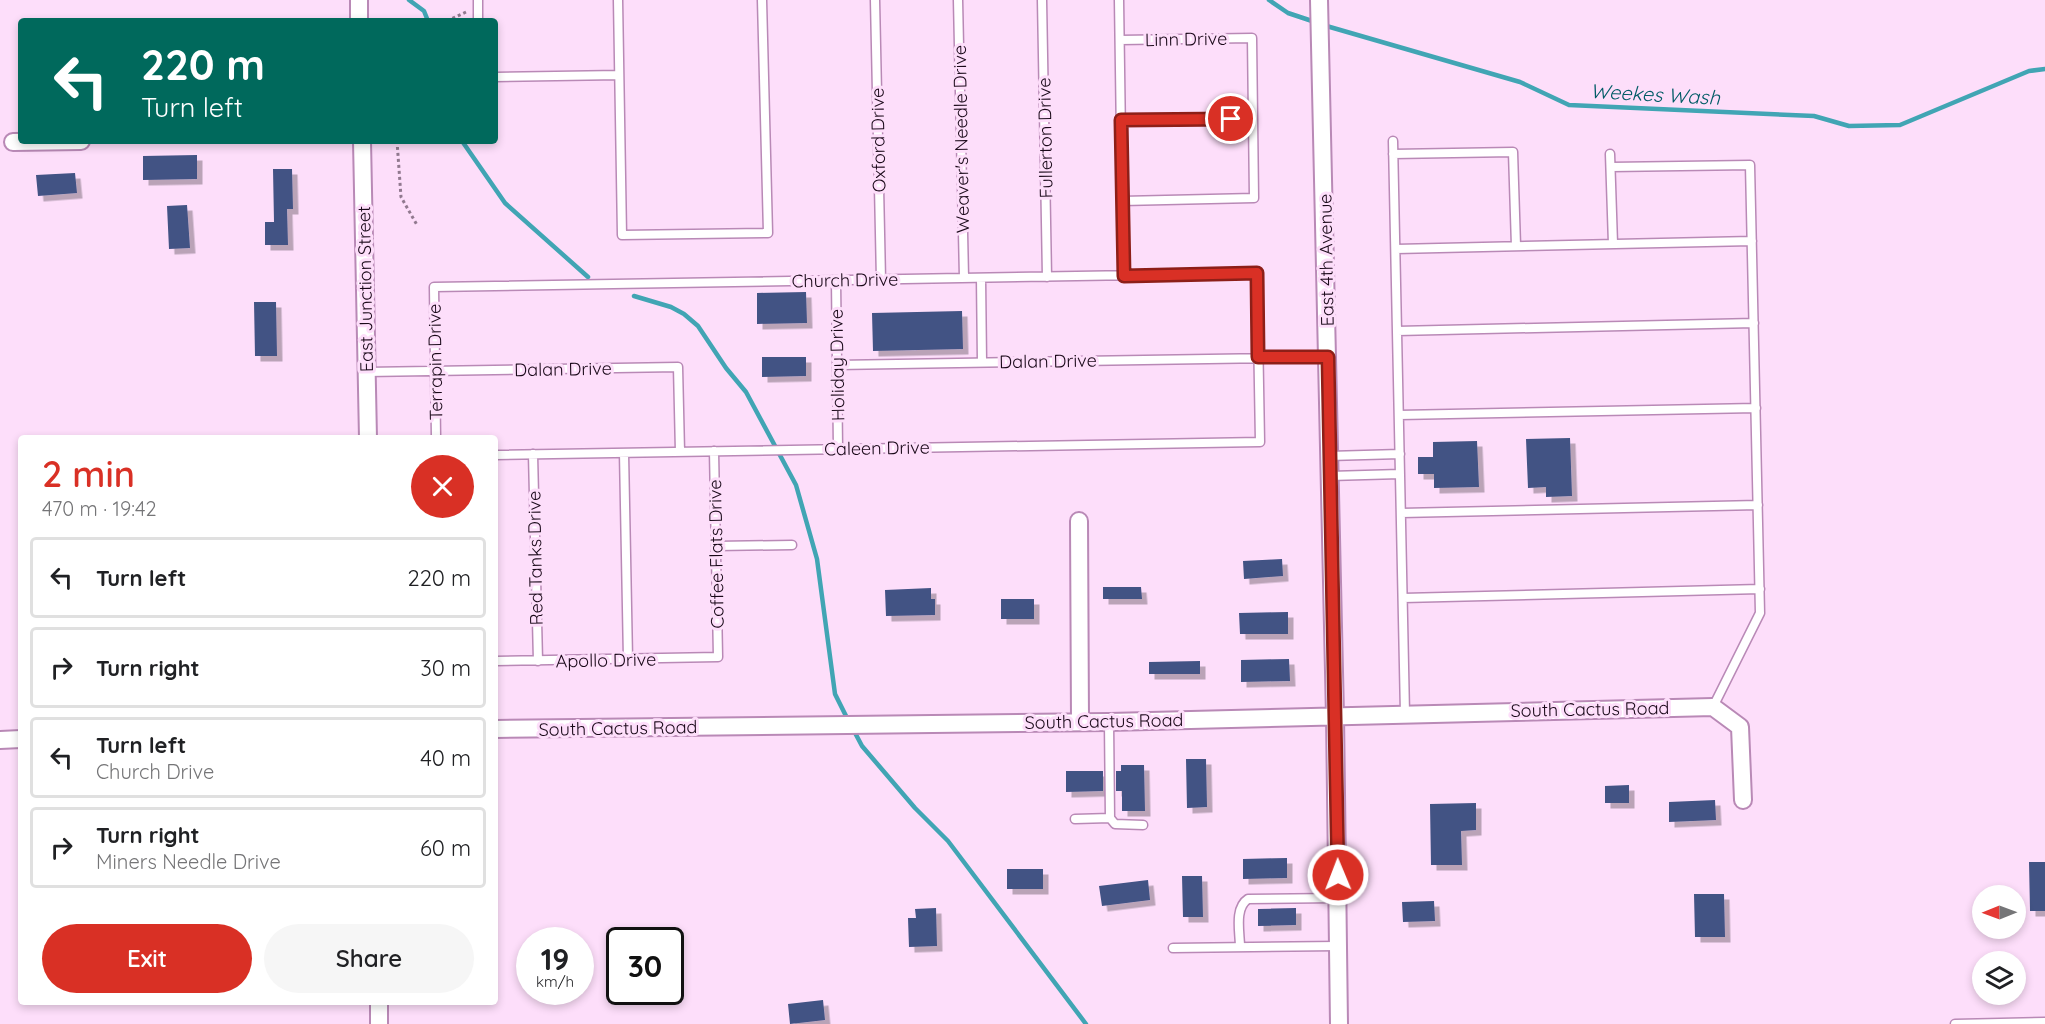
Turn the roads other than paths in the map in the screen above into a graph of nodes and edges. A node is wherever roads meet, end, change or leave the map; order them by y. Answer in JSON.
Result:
{"nodes":[{"id":1,"x":359,"y":0,"type":"edge"},
{"id":2,"x":618,"y":0,"type":"edge"},
{"id":3,"x":762,"y":0,"type":"edge"},
{"id":4,"x":875,"y":0,"type":"edge"},
{"id":5,"x":958,"y":0,"type":"edge"},
{"id":6,"x":1042,"y":0,"type":"edge"},
{"id":7,"x":1119,"y":0,"type":"edge"},
{"id":8,"x":1319,"y":0,"type":"edge"},
{"id":9,"x":359,"y":18,"type":"edge"},
{"id":10,"x":1120,"y":40,"type":"junction"},
{"id":11,"x":620,"y":75,"type":"junction"},
{"id":12,"x":498,"y":77,"type":"edge"},
{"id":13,"x":1253,"y":119,"type":"junction"},
{"id":14,"x":1121,"y":120,"type":"junction"},
{"id":15,"x":1393,"y":141,"type":"dead end"},
{"id":16,"x":13,"y":142,"type":"dead end"},
{"id":17,"x":18,"y":142,"type":"edge"},
{"id":18,"x":362,"y":144,"type":"edge"},
{"id":19,"x":1393,"y":154,"type":"junction"},
{"id":20,"x":1610,"y":154,"type":"dead end"},
{"id":21,"x":1611,"y":167,"type":"junction"},
{"id":22,"x":1122,"y":201,"type":"junction"},
{"id":23,"x":1752,"y":241,"type":"junction"},
{"id":24,"x":1613,"y":244,"type":"junction"},
{"id":25,"x":1516,"y":246,"type":"junction"},
{"id":26,"x":1396,"y":249,"type":"junction"},
{"id":27,"x":1124,"y":276,"type":"junction"},
{"id":28,"x":1047,"y":277,"type":"junction"},
{"id":29,"x":964,"y":278,"type":"junction"},
{"id":30,"x":981,"y":278,"type":"junction"},
{"id":31,"x":881,"y":279,"type":"junction"},
{"id":32,"x":836,"y":280,"type":"junction"},
{"id":33,"x":434,"y":287,"type":"joint"},
{"id":34,"x":1754,"y":323,"type":"junction"},
{"id":35,"x":1397,"y":331,"type":"junction"},
{"id":36,"x":1258,"y":357,"type":"junction"},
{"id":37,"x":1328,"y":357,"type":"junction"},
{"id":38,"x":981,"y":362,"type":"junction"},
{"id":39,"x":837,"y":365,"type":"junction"},
{"id":40,"x":435,"y":371,"type":"junction"},
{"id":41,"x":366,"y":372,"type":"junction"},
{"id":42,"x":1756,"y":408,"type":"junction"},
{"id":43,"x":1399,"y":415,"type":"junction"},
{"id":44,"x":368,"y":435,"type":"edge"},
{"id":45,"x":436,"y":435,"type":"edge"},
{"id":46,"x":838,"y":449,"type":"junction"},
{"id":47,"x":714,"y":451,"type":"junction"},
{"id":48,"x":680,"y":452,"type":"junction"},
{"id":49,"x":624,"y":453,"type":"junction"},
{"id":50,"x":533,"y":454,"type":"junction"},
{"id":51,"x":1400,"y":454,"type":"junction"},
{"id":52,"x":498,"y":455,"type":"edge"},
{"id":53,"x":1329,"y":456,"type":"junction"},
{"id":54,"x":1400,"y":474,"type":"junction"},
{"id":55,"x":1330,"y":476,"type":"junction"},
{"id":56,"x":1758,"y":505,"type":"junction"},
{"id":57,"x":1401,"y":513,"type":"junction"},
{"id":58,"x":1079,"y":521,"type":"dead end"},
{"id":59,"x":792,"y":545,"type":"dead end"},
{"id":60,"x":716,"y":546,"type":"junction"},
{"id":61,"x":1760,"y":589,"type":"junction"},
{"id":62,"x":1403,"y":598,"type":"junction"},
{"id":63,"x":717,"y":657,"type":"joint"},
{"id":64,"x":628,"y":659,"type":"junction"},
{"id":65,"x":498,"y":661,"type":"edge"},
{"id":66,"x":538,"y":661,"type":"junction"},
{"id":67,"x":1713,"y":707,"type":"junction"},
{"id":68,"x":1405,"y":714,"type":"junction"},
{"id":69,"x":1335,"y":716,"type":"junction"},
{"id":70,"x":1080,"y":722,"type":"junction"},
{"id":71,"x":1109,"y":722,"type":"junction"},
{"id":72,"x":498,"y":729,"type":"edge"},
{"id":73,"x":18,"y":739,"type":"edge"},
{"id":74,"x":0,"y":740,"type":"edge"},
{"id":75,"x":1743,"y":800,"type":"dead end"},
{"id":76,"x":1110,"y":818,"type":"junction"},
{"id":77,"x":1075,"y":819,"type":"dead end"},
{"id":78,"x":1143,"y":825,"type":"dead end"},
{"id":79,"x":1338,"y":898,"type":"junction"},
{"id":80,"x":1338,"y":946,"type":"junction"},
{"id":81,"x":1240,"y":947,"type":"junction"},
{"id":82,"x":1173,"y":948,"type":"dead end"},
{"id":83,"x":379,"y":1005,"type":"edge"},
{"id":84,"x":2045,"y":1022,"type":"edge"},
{"id":85,"x":379,"y":1024,"type":"edge"},
{"id":86,"x":1339,"y":1024,"type":"edge"},
{"id":87,"x":1955,"y":1024,"type":"edge"}],
"edges":[{"from":1,"to":9,"type":"street"},
{"from":2,"to":11,"type":"lane"},
{"from":3,"to":11,"type":"lane"},
{"from":4,"to":31,"type":"lane","name":"Oxford Drive"},
{"from":5,"to":29,"type":"lane","name":"Weaver's Needle Drive"},
{"from":6,"to":28,"type":"lane","name":"Fullerton Drive"},
{"from":7,"to":10,"type":"lane"},
{"from":8,"to":37,"type":"street","name":"East 4th Avenue"},
{"from":10,"to":13,"type":"lane","name":"Linn Drive"},
{"from":10,"to":14,"type":"lane"},
{"from":11,"to":12,"type":"lane"},
{"from":13,"to":14,"type":"lane"},
{"from":13,"to":22,"type":"lane"},
{"from":14,"to":22,"type":"lane"},
{"from":15,"to":19,"type":"lane"},
{"from":16,"to":17,"type":"street"},
{"from":18,"to":41,"type":"street","name":"East Junction Street"},
{"from":19,"to":25,"type":"lane"},
{"from":19,"to":26,"type":"lane"},
{"from":20,"to":21,"type":"lane"},
{"from":21,"to":23,"type":"lane"},
{"from":21,"to":24,"type":"lane"},
{"from":22,"to":27,"type":"lane"},
{"from":23,"to":24,"type":"lane"},
{"from":23,"to":34,"type":"lane"},
{"from":24,"to":25,"type":"lane"},
{"from":25,"to":26,"type":"lane"},
{"from":26,"to":35,"type":"lane"},
{"from":27,"to":28,"type":"lane","name":"Church Drive"},
{"from":27,"to":36,"type":"lane","name":"Church Drive"},
{"from":28,"to":30,"type":"lane","name":"Church Drive"},
{"from":29,"to":30,"type":"lane","name":"Church Drive"},
{"from":29,"to":31,"type":"lane","name":"Church Drive"},
{"from":30,"to":38,"type":"lane"},
{"from":31,"to":32,"type":"lane","name":"Church Drive"},
{"from":32,"to":33,"type":"lane","name":"Church Drive"},
{"from":32,"to":39,"type":"lane","name":"Holiday Drive"},
{"from":33,"to":40,"type":"lane","name":"Terrapin Drive"},
{"from":34,"to":35,"type":"lane"},
{"from":34,"to":42,"type":"lane"},
{"from":35,"to":43,"type":"lane"},
{"from":36,"to":37,"type":"lane","name":"Dalan Drive"},
{"from":36,"to":38,"type":"lane","name":"Dalan Drive"},
{"from":36,"to":46,"type":"lane","name":"Caleen Drive"},
{"from":37,"to":53,"type":"street","name":"East 4th Avenue"},
{"from":38,"to":39,"type":"lane","name":"Dalan Drive"},
{"from":39,"to":46,"type":"lane","name":"Holiday Drive"},
{"from":40,"to":41,"type":"lane"},
{"from":40,"to":45,"type":"lane","name":"Terrapin Drive"},
{"from":40,"to":48,"type":"lane","name":"Dalan Drive"},
{"from":41,"to":44,"type":"street","name":"East Junction Street"},
{"from":42,"to":43,"type":"lane"},
{"from":42,"to":56,"type":"lane"},
{"from":43,"to":51,"type":"lane"},
{"from":46,"to":47,"type":"lane","name":"Caleen Drive"},
{"from":47,"to":48,"type":"lane","name":"Caleen Drive"},
{"from":47,"to":60,"type":"lane","name":"Coffee Flats Drive"},
{"from":48,"to":49,"type":"lane","name":"Caleen Drive"},
{"from":49,"to":50,"type":"lane","name":"Caleen Drive"},
{"from":49,"to":64,"type":"lane"},
{"from":50,"to":52,"type":"lane","name":"Caleen Drive"},
{"from":50,"to":66,"type":"lane","name":"Red Tanks Drive"},
{"from":51,"to":53,"type":"lane"},
{"from":51,"to":54,"type":"lane"},
{"from":53,"to":55,"type":"street","name":"East 4th Avenue"},
{"from":54,"to":55,"type":"lane"},
{"from":54,"to":57,"type":"lane"},
{"from":55,"to":69,"type":"street","name":"East 4th Avenue"},
{"from":56,"to":57,"type":"lane"},
{"from":56,"to":61,"type":"lane"},
{"from":57,"to":62,"type":"lane"},
{"from":58,"to":70,"type":"street"},
{"from":59,"to":60,"type":"lane"},
{"from":60,"to":63,"type":"lane","name":"Coffee Flats Drive"},
{"from":61,"to":62,"type":"lane"},
{"from":61,"to":67,"type":"lane"},
{"from":62,"to":68,"type":"lane"},
{"from":63,"to":64,"type":"lane","name":"Apollo Drive"},
{"from":64,"to":66,"type":"lane","name":"Apollo Drive"},
{"from":65,"to":66,"type":"lane","name":"Apollo Drive"},
{"from":67,"to":68,"type":"street","name":"South Cactus Road"},
{"from":67,"to":75,"type":"street"},
{"from":68,"to":69,"type":"street","name":"South Cactus Road"},
{"from":69,"to":71,"type":"street","name":"South Cactus Road"},
{"from":69,"to":79,"type":"street","name":"East 4th Avenue"},
{"from":70,"to":71,"type":"street","name":"South Cactus Road"},
{"from":70,"to":72,"type":"street","name":"South Cactus Road"},
{"from":71,"to":76,"type":"lane"},
{"from":73,"to":74,"type":"street"},
{"from":76,"to":77,"type":"lane"},
{"from":76,"to":78,"type":"lane"},
{"from":79,"to":80,"type":"street","name":"East 4th Avenue"},
{"from":79,"to":81,"type":"lane"},
{"from":80,"to":81,"type":"lane"},
{"from":80,"to":86,"type":"street","name":"East 4th Avenue"},
{"from":81,"to":82,"type":"lane"},
{"from":83,"to":85,"type":"street"},
{"from":84,"to":87,"type":"lane"}]}
